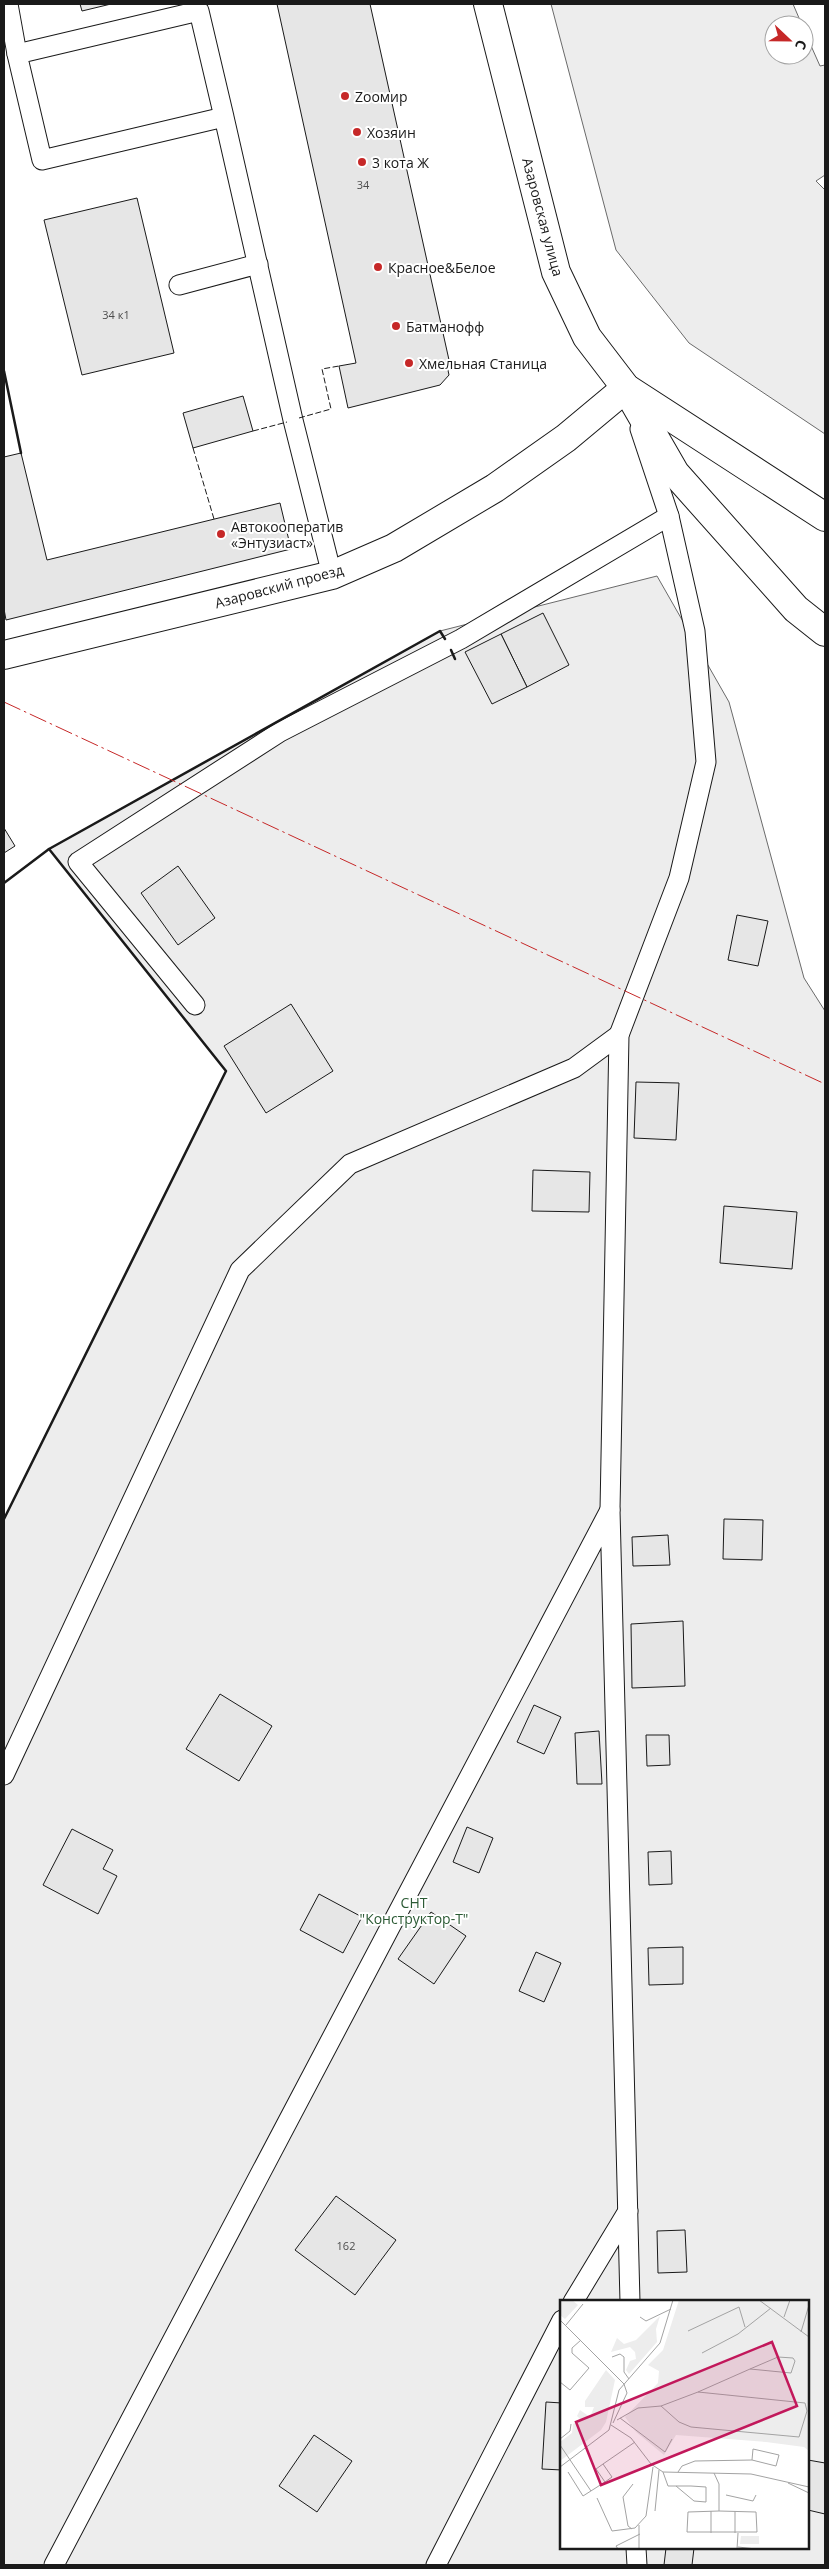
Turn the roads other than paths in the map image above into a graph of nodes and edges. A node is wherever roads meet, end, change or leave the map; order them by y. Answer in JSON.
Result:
{"nodes":[{"id":1,"x":8,"y":4,"type":"edge"},
{"id":2,"x":488,"y":4,"type":"edge"},
{"id":3,"x":17,"y":54,"type":"junction"},
{"id":4,"x":224,"y":117,"type":"junction"},
{"id":5,"x":258,"y":264,"type":"junction"},
{"id":6,"x":180,"y":285,"type":"dead end"},
{"id":7,"x":626,"y":388,"type":"junction"},
{"id":8,"x":669,"y":516,"type":"junction"},
{"id":9,"x":825,"y":517,"type":"edge"},
{"id":10,"x":332,"y":574,"type":"junction"},
{"id":11,"x":825,"y":632,"type":"edge"},
{"id":12,"x":4,"y":655,"type":"edge"},
{"id":13,"x":195,"y":1005,"type":"dead end"},
{"id":14,"x":619,"y":1035,"type":"junction"},
{"id":15,"x":610,"y":1510,"type":"junction"},
{"id":16,"x":4,"y":1775,"type":"edge"},
{"id":17,"x":628,"y":2211,"type":"junction"},
{"id":18,"x":574,"y":2300,"type":"edge"},
{"id":19,"x":630,"y":2300,"type":"edge"},
{"id":20,"x":560,"y":2324,"type":"edge"},
{"id":21,"x":636,"y":2549,"type":"edge"},
{"id":22,"x":54,"y":2565,"type":"edge"},
{"id":23,"x":436,"y":2565,"type":"edge"},
{"id":24,"x":636,"y":2565,"type":"edge"}],
"edges":[{"from":1,"to":3,"type":"lane"},
{"from":2,"to":7,"type":"street","name":"Азаровская улица"},
{"from":3,"to":4,"type":"lane"},
{"from":3,"to":4,"type":"lane"},
{"from":4,"to":5,"type":"lane"},
{"from":5,"to":6,"type":"lane"},
{"from":5,"to":10,"type":"lane"},
{"from":7,"to":8,"type":"lane"},
{"from":7,"to":9,"type":"street","name":"Азаровская улица"},
{"from":7,"to":10,"type":"street","name":"Азаровский проезд"},
{"from":7,"to":11,"type":"street"},
{"from":8,"to":13,"type":"lane"},
{"from":8,"to":14,"type":"lane"},
{"from":10,"to":12,"type":"street","name":"Азаровский проезд"},
{"from":14,"to":15,"type":"lane"},
{"from":14,"to":16,"type":"lane"},
{"from":15,"to":17,"type":"lane"},
{"from":15,"to":22,"type":"lane"},
{"from":17,"to":18,"type":"lane"},
{"from":17,"to":19,"type":"lane"},
{"from":20,"to":23,"type":"lane"},
{"from":21,"to":24,"type":"lane"}]}
